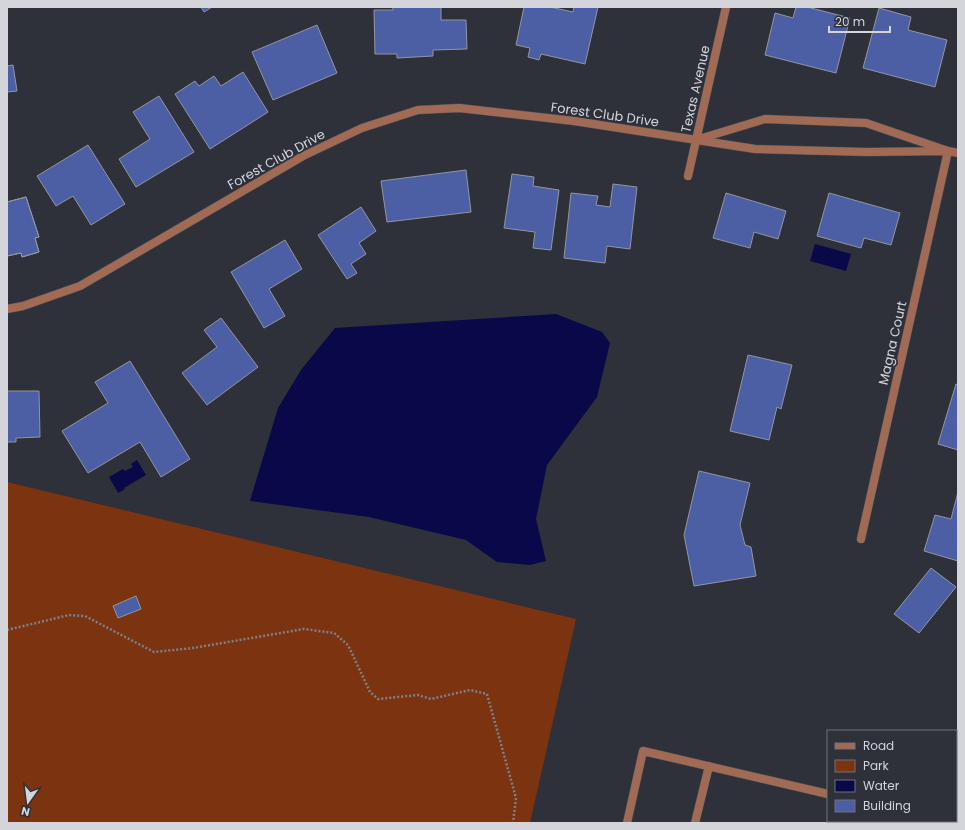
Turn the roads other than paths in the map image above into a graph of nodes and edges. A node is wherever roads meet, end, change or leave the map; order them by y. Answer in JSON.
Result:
{"nodes":[{"id":1,"x":726,"y":7,"type":"edge"},
{"id":2,"x":696,"y":140,"type":"junction"},
{"id":3,"x":948,"y":151,"type":"junction"},
{"id":4,"x":958,"y":153,"type":"edge"},
{"id":5,"x":688,"y":176,"type":"dead end"},
{"id":6,"x":7,"y":309,"type":"edge"},
{"id":7,"x":861,"y":539,"type":"dead end"},
{"id":8,"x":709,"y":766,"type":"junction"},
{"id":9,"x":827,"y":794,"type":"edge"},
{"id":10,"x":627,"y":823,"type":"edge"},
{"id":11,"x":695,"y":823,"type":"edge"}],
"edges":[{"from":1,"to":2,"type":"street","name":"Texas Avenue"},
{"from":2,"to":3,"type":"street","name":"Forest Club Drive"},
{"from":2,"to":3,"type":"street","name":"Forest Club Drive"},
{"from":2,"to":5,"type":"street","name":"Texas Avenue"},
{"from":2,"to":6,"type":"street","name":"Forest Club Drive"},
{"from":3,"to":4,"type":"street","name":"Forest Club Drive"},
{"from":3,"to":7,"type":"street","name":"Magna Court"},
{"from":8,"to":9,"type":"street"},
{"from":8,"to":10,"type":"street"},
{"from":8,"to":11,"type":"street"}]}
